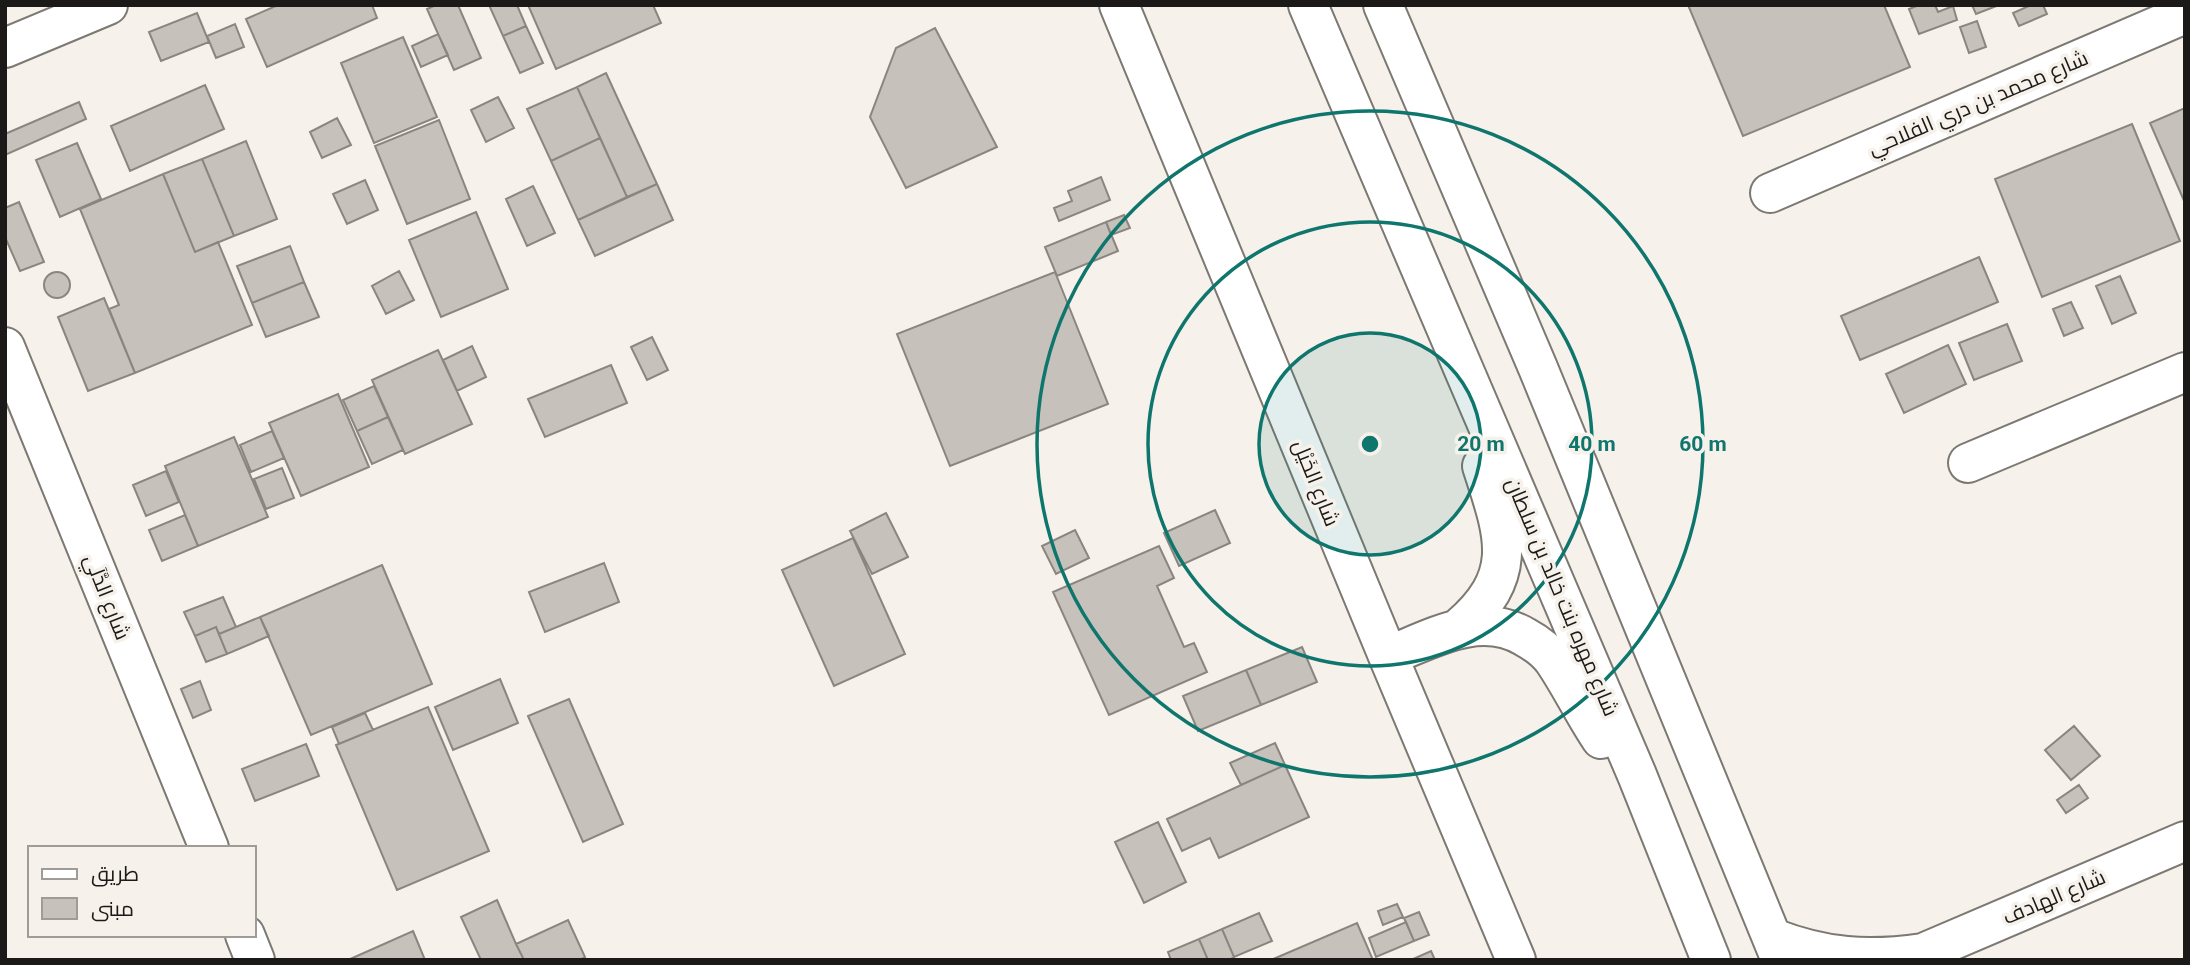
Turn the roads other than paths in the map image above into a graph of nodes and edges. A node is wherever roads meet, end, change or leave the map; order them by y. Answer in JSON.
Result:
{"nodes":[{"id":1,"x":108,"y":5,"type":"edge"},
{"id":2,"x":1119,"y":5,"type":"edge"},
{"id":3,"x":1308,"y":5,"type":"edge"},
{"id":4,"x":1383,"y":5,"type":"edge"},
{"id":5,"x":2185,"y":14,"type":"edge"},
{"id":6,"x":5,"y":48,"type":"edge"},
{"id":7,"x":1770,"y":193,"type":"dead end"},
{"id":8,"x":5,"y":347,"type":"edge"},
{"id":9,"x":2185,"y":372,"type":"edge"},
{"id":10,"x":1471,"y":381,"type":"junction"},
{"id":11,"x":1968,"y":463,"type":"dead end"},
{"id":12,"x":1459,"y":628,"type":"junction"},
{"id":13,"x":1388,"y":656,"type":"junction"},
{"id":14,"x":1637,"y":775,"type":"junction"},
{"id":15,"x":2185,"y":841,"type":"edge"},
{"id":16,"x":208,"y":846,"type":"edge"},
{"id":17,"x":1691,"y":912,"type":"junction"},
{"id":18,"x":246,"y":937,"type":"edge"},
{"id":19,"x":1777,"y":949,"type":"edge"},
{"id":20,"x":1917,"y":956,"type":"edge"},
{"id":21,"x":255,"y":960,"type":"edge"},
{"id":22,"x":1516,"y":960,"type":"edge"},
{"id":23,"x":1691,"y":960,"type":"edge"},
{"id":24,"x":1711,"y":960,"type":"edge"}],
"edges":[{"from":1,"to":6,"type":"street"},
{"from":2,"to":13,"type":"street","name":"شارع الخَيْل"},
{"from":3,"to":10,"type":"street","name":"شارع مهره بنت خالد بن سلطان"},
{"from":4,"to":19,"type":"street"},
{"from":5,"to":7,"type":"street","name":"شارع محمد بن دري الفلاحي"},
{"from":8,"to":16,"type":"street","name":"شارع الدَّلَي"},
{"from":9,"to":11,"type":"street"},
{"from":10,"to":12,"type":"street"},
{"from":10,"to":14,"type":"street","name":"شارع مهره بنت خالد بن سلطان"},
{"from":12,"to":13,"type":"street"},
{"from":12,"to":14,"type":"street"},
{"from":13,"to":22,"type":"street","name":"شارع الخَيْل"},
{"from":14,"to":17,"type":"street","name":"شارع مهره بنت خالد بن سلطان"},
{"from":15,"to":20,"type":"street","name":"شارع الهادف"},
{"from":17,"to":23,"type":"street"},
{"from":17,"to":24,"type":"street","name":"شارع مهره بنت خالد بن سلطان"},
{"from":18,"to":21,"type":"street"},
{"from":19,"to":20,"type":"street","name":"شارع الهادف"}]}
